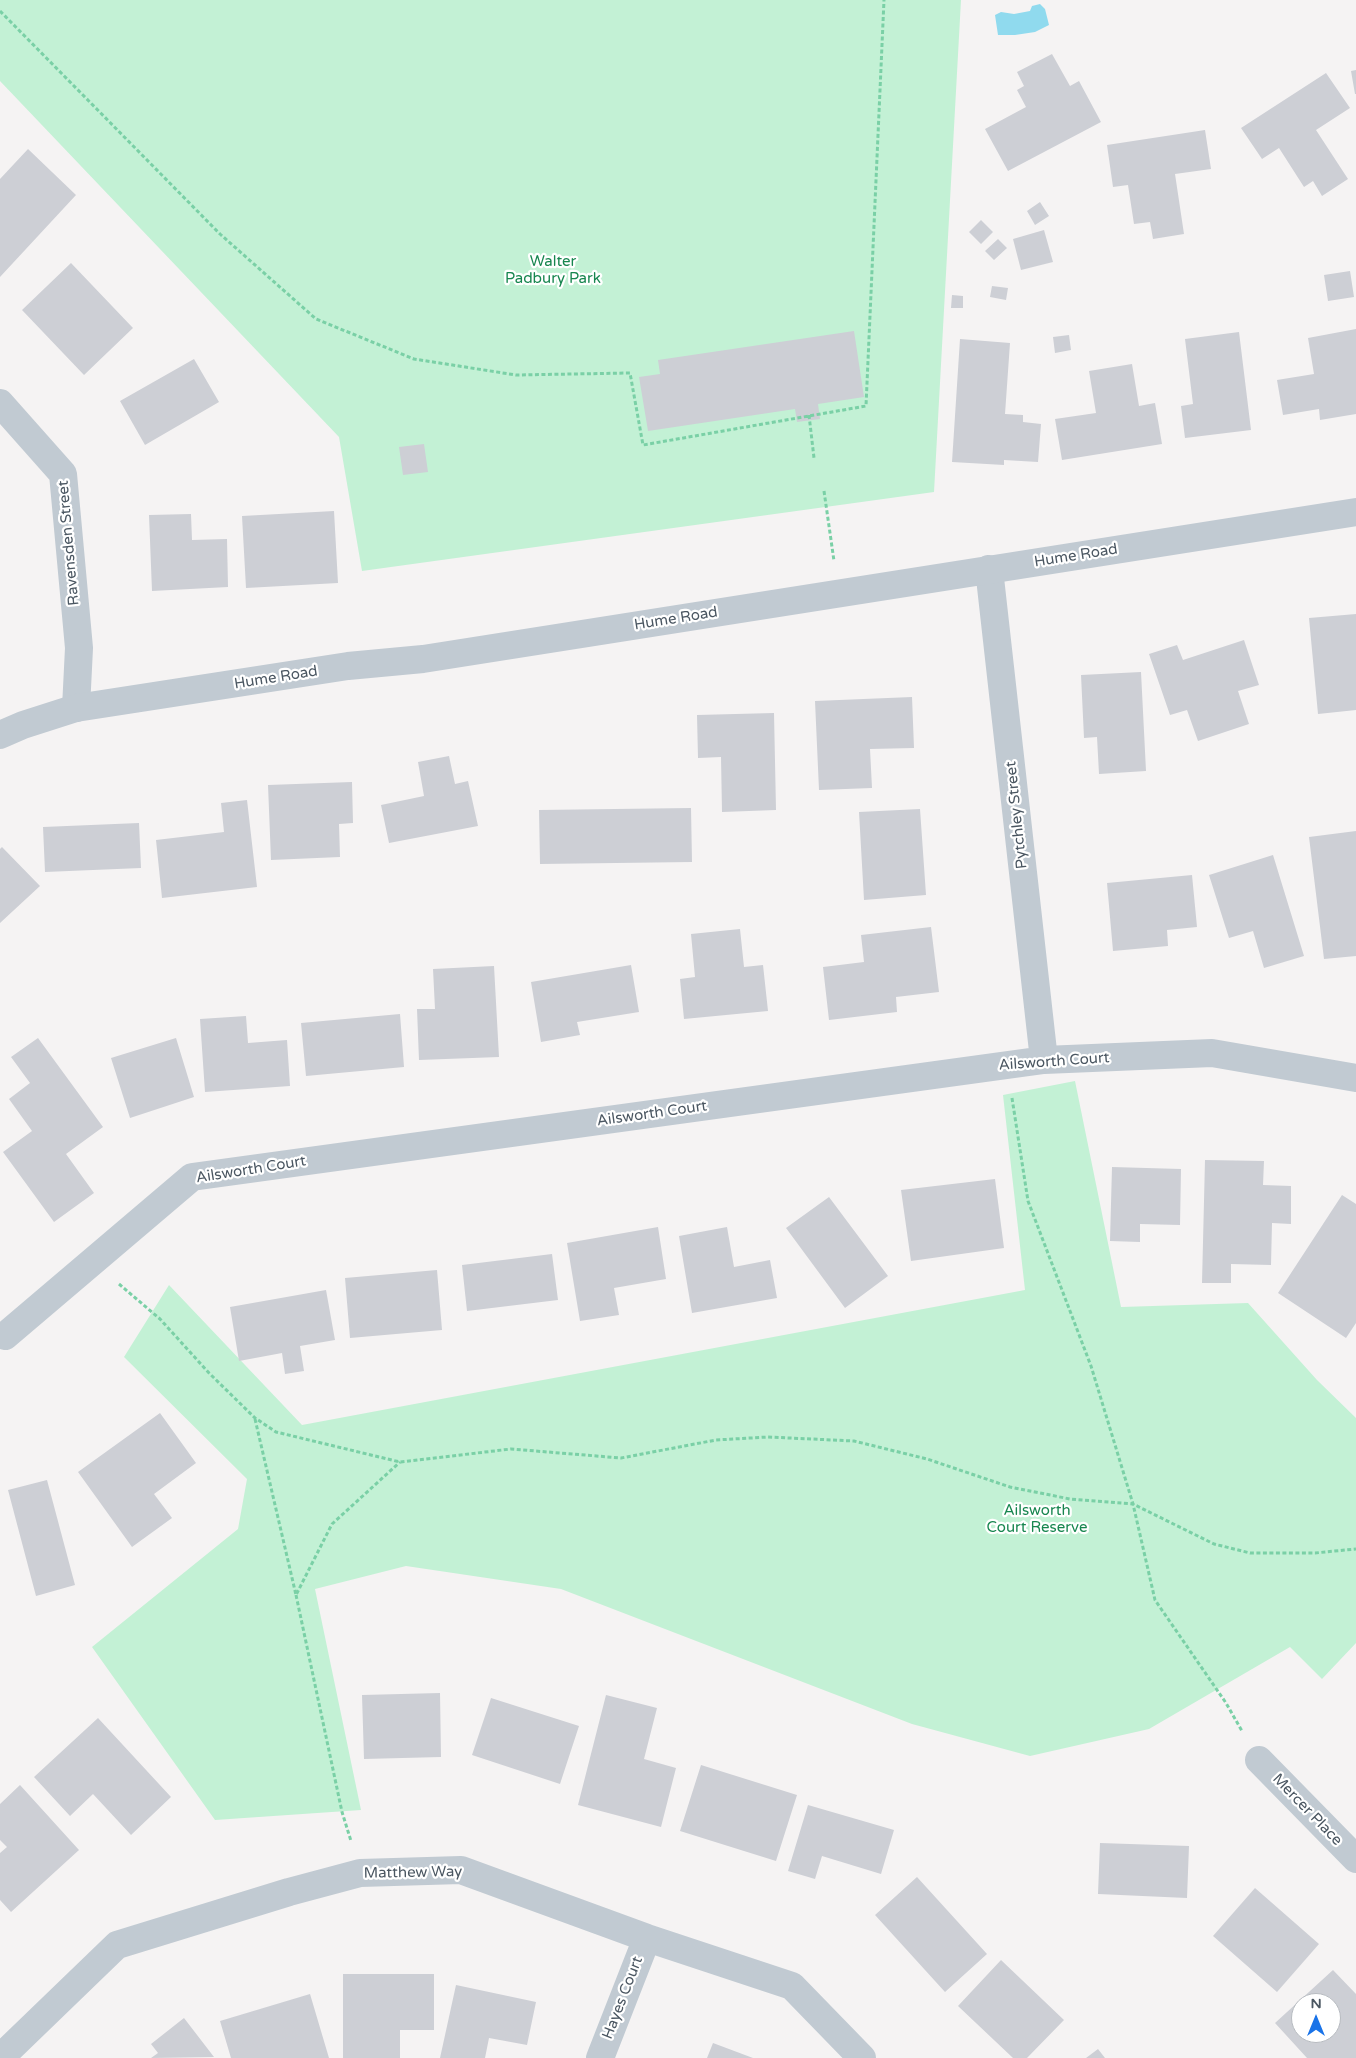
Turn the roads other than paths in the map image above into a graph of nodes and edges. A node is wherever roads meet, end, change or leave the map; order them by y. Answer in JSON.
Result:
{"nodes":[{"id":1,"x":0,"y":403,"type":"edge"},
{"id":2,"x":1356,"y":512,"type":"edge"},
{"id":3,"x":990,"y":569,"type":"junction"},
{"id":4,"x":76,"y":708,"type":"junction"},
{"id":5,"x":0,"y":735,"type":"edge"},
{"id":6,"x":1044,"y":1060,"type":"junction"},
{"id":7,"x":1356,"y":1078,"type":"edge"},
{"id":8,"x":5,"y":1336,"type":"dead end"},
{"id":9,"x":1259,"y":1760,"type":"road end"},
{"id":10,"x":1356,"y":1859,"type":"edge"},
{"id":11,"x":647,"y":1938,"type":"junction"},
{"id":12,"x":0,"y":2058,"type":"edge"},
{"id":13,"x":600,"y":2058,"type":"edge"},
{"id":14,"x":862,"y":2058,"type":"edge"}],
"edges":[{"from":1,"to":4,"type":"street","name":"Ravensden Street"},
{"from":2,"to":3,"type":"street","name":"Hume Road"},
{"from":3,"to":4,"type":"street","name":"Hume Road"},
{"from":3,"to":6,"type":"street","name":"Pytchley Street"},
{"from":4,"to":5,"type":"street","name":"Hume Road"},
{"from":6,"to":7,"type":"street","name":"Ailsworth Court"},
{"from":6,"to":8,"type":"street","name":"Ailsworth Court"},
{"from":9,"to":10,"type":"street","name":"Mercer Place"},
{"from":11,"to":12,"type":"street","name":"Matthew Way"},
{"from":11,"to":13,"type":"street","name":"Hayes Court"},
{"from":11,"to":14,"type":"street","name":"Matthew Way"}]}
